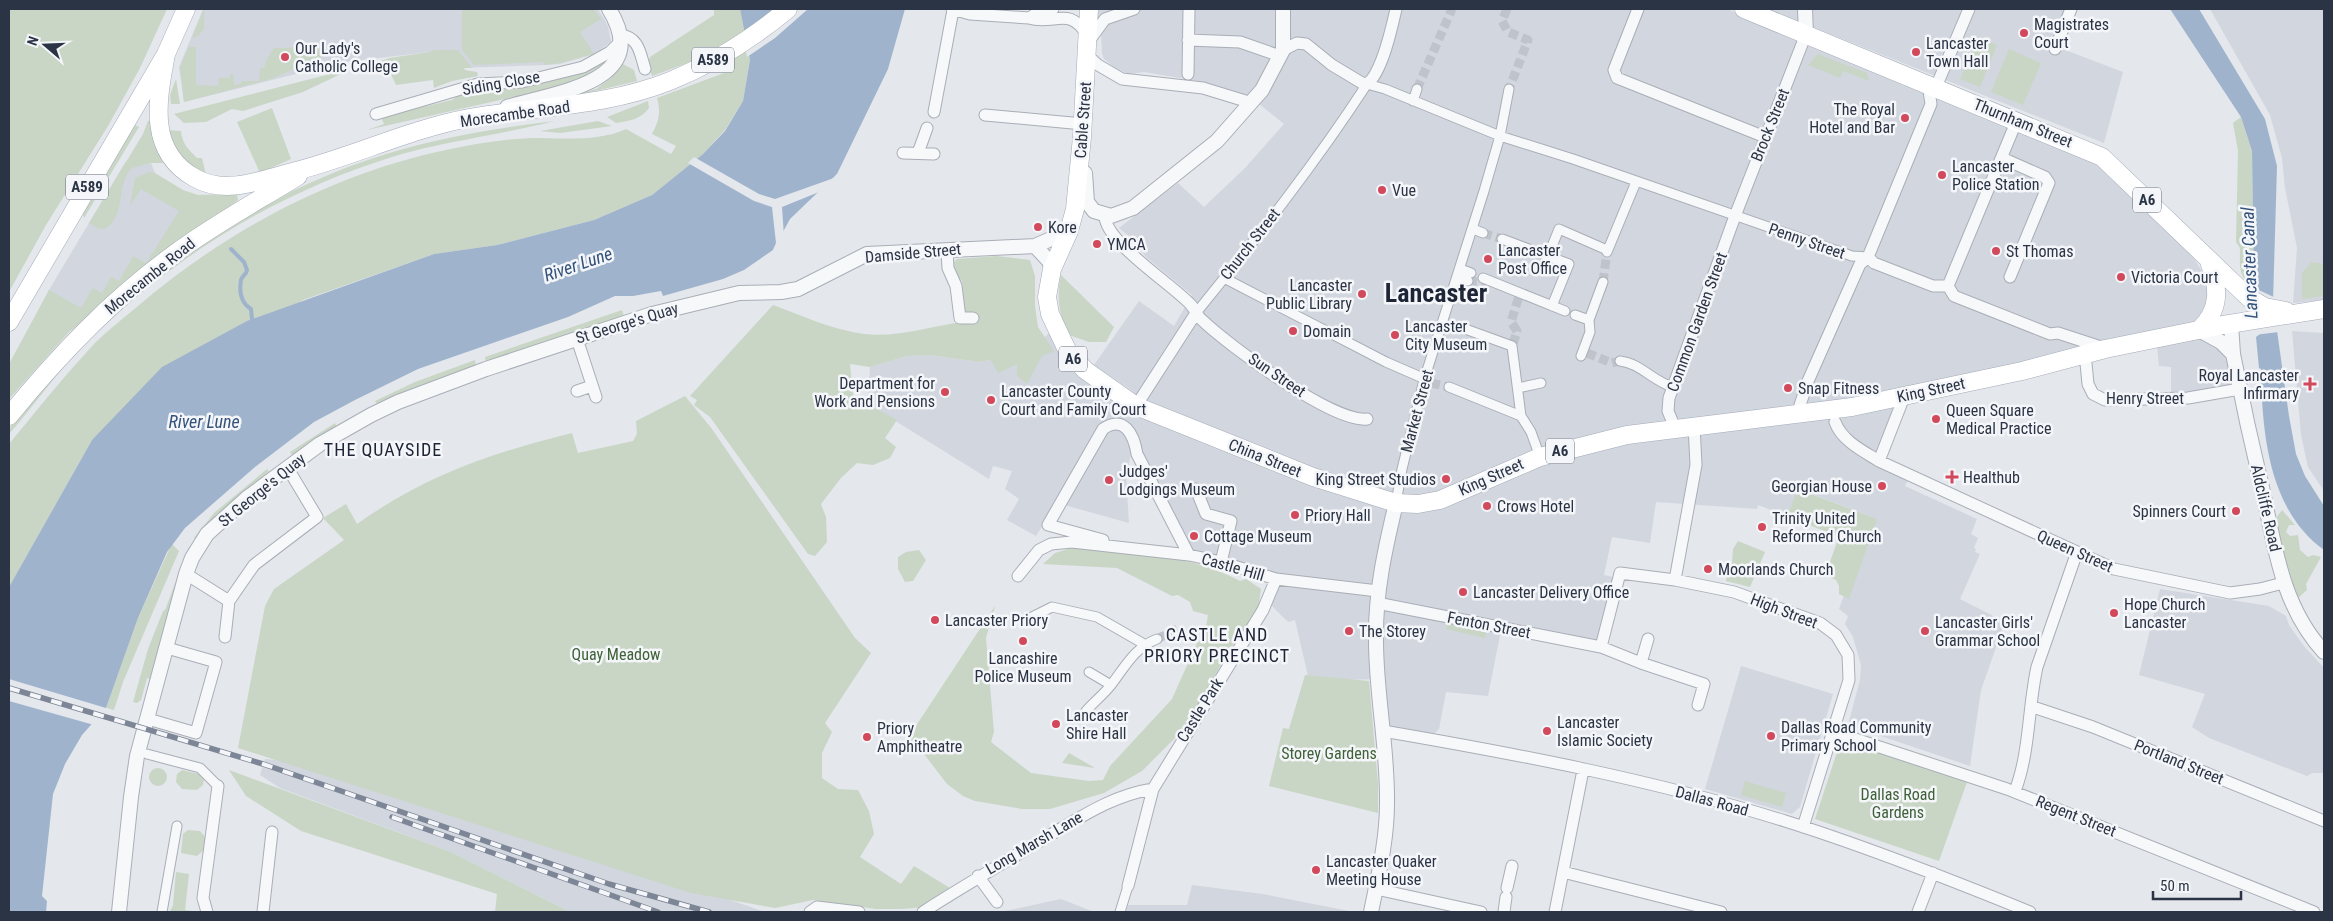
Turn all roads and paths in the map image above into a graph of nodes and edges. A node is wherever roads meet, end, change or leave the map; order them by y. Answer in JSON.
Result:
{"nodes":[{"id":1,"x":186,"y":9,"type":"edge"},
{"id":2,"x":609,"y":9,"type":"edge"},
{"id":3,"x":788,"y":9,"type":"edge"},
{"id":4,"x":952,"y":9,"type":"edge"},
{"id":5,"x":1053,"y":9,"type":"edge"},
{"id":6,"x":1089,"y":9,"type":"edge"},
{"id":7,"x":1134,"y":9,"type":"edge"},
{"id":8,"x":1189,"y":9,"type":"edge"},
{"id":9,"x":1283,"y":9,"type":"edge"},
{"id":10,"x":1396,"y":9,"type":"edge"},
{"id":11,"x":1638,"y":9,"type":"edge"},
{"id":12,"x":1746,"y":9,"type":"edge"},
{"id":13,"x":1805,"y":9,"type":"edge"},
{"id":14,"x":1969,"y":9,"type":"edge"},
{"id":15,"x":2071,"y":9,"type":"edge"},
{"id":16,"x":1029,"y":18,"type":"junction"},
{"id":17,"x":1806,"y":34,"type":"junction"},
{"id":18,"x":620,"y":39,"type":"junction"},
{"id":19,"x":1188,"y":40,"type":"junction"},
{"id":20,"x":1087,"y":45,"type":"junction"},
{"id":21,"x":2054,"y":49,"type":"dead end"},
{"id":22,"x":1281,"y":53,"type":"junction"},
{"id":23,"x":166,"y":54,"type":"junction"},
{"id":24,"x":645,"y":69,"type":"dead end"},
{"id":25,"x":1188,"y":74,"type":"dead end"},
{"id":26,"x":1368,"y":84,"type":"junction"},
{"id":27,"x":1930,"y":85,"type":"junction"},
{"id":28,"x":1417,"y":90,"type":"tunnel mouth"},
{"id":29,"x":1509,"y":90,"type":"tunnel mouth"},
{"id":30,"x":1413,"y":101,"type":"junction"},
{"id":31,"x":1252,"y":103,"type":"junction"},
{"id":32,"x":934,"y":112,"type":"dead end"},
{"id":33,"x":376,"y":114,"type":"dead end"},
{"id":34,"x":985,"y":115,"type":"dead end"},
{"id":35,"x":468,"y":118,"type":"junction"},
{"id":36,"x":2017,"y":120,"type":"junction"},
{"id":37,"x":1083,"y":124,"type":"junction"},
{"id":38,"x":927,"y":128,"type":"dead end"},
{"id":39,"x":1500,"y":136,"type":"junction"},
{"id":40,"x":1766,"y":137,"type":"junction"},
{"id":41,"x":1081,"y":152,"type":"junction"},
{"id":42,"x":903,"y":153,"type":"dead end"},
{"id":43,"x":918,"y":153,"type":"junction"},
{"id":44,"x":934,"y":154,"type":"dead end"},
{"id":45,"x":2002,"y":158,"type":"junction"},
{"id":46,"x":316,"y":166,"type":"junction"},
{"id":47,"x":1636,"y":182,"type":"junction"},
{"id":48,"x":1105,"y":216,"type":"junction"},
{"id":49,"x":1735,"y":216,"type":"junction"},
{"id":50,"x":1473,"y":229,"type":"junction"},
{"id":51,"x":1069,"y":231,"type":"junction"},
{"id":52,"x":1483,"y":233,"type":"tunnel mouth"},
{"id":53,"x":1502,"y":240,"type":"tunnel mouth"},
{"id":54,"x":1035,"y":246,"type":"junction"},
{"id":55,"x":947,"y":251,"type":"junction"},
{"id":56,"x":1548,"y":256,"type":"junction"},
{"id":57,"x":1868,"y":257,"type":"junction"},
{"id":58,"x":2211,"y":266,"type":"junction"},
{"id":59,"x":1052,"y":269,"type":"junction"},
{"id":60,"x":1458,"y":273,"type":"junction"},
{"id":61,"x":1470,"y":277,"type":"tunnel mouth"},
{"id":62,"x":2010,"y":277,"type":"dead end"},
{"id":63,"x":1224,"y":278,"type":"junction"},
{"id":64,"x":1489,"y":281,"type":"tunnel mouth"},
{"id":65,"x":1603,"y":282,"type":"tunnel mouth"},
{"id":66,"x":1948,"y":286,"type":"junction"},
{"id":67,"x":739,"y":293,"type":"joint"},
{"id":68,"x":1552,"y":306,"type":"junction"},
{"id":69,"x":2324,"y":310,"type":"edge"},
{"id":70,"x":1565,"y":311,"type":"dead end"},
{"id":71,"x":1196,"y":313,"type":"junction"},
{"id":72,"x":2286,"y":314,"type":"junction"},
{"id":73,"x":1575,"y":315,"type":"dead end"},
{"id":74,"x":972,"y":318,"type":"dead end"},
{"id":75,"x":1589,"y":320,"type":"junction"},
{"id":76,"x":9,"y":322,"type":"edge"},
{"id":77,"x":2231,"y":324,"type":"junction"},
{"id":78,"x":1468,"y":330,"type":"tunnel mouth"},
{"id":79,"x":2200,"y":330,"type":"junction"},
{"id":80,"x":576,"y":338,"type":"junction"},
{"id":81,"x":2105,"y":349,"type":"junction"},
{"id":82,"x":1584,"y":353,"type":"dead end"},
{"id":83,"x":2233,"y":354,"type":"junction"},
{"id":84,"x":2081,"y":355,"type":"junction"},
{"id":85,"x":1620,"y":361,"type":"tunnel mouth"},
{"id":86,"x":1427,"y":381,"type":"junction"},
{"id":87,"x":1541,"y":383,"type":"dead end"},
{"id":88,"x":1449,"y":387,"type":"tunnel mouth"},
{"id":89,"x":1518,"y":388,"type":"junction"},
{"id":90,"x":1673,"y":388,"type":"junction"},
{"id":91,"x":2240,"y":389,"type":"junction"},
{"id":92,"x":577,"y":391,"type":"dead end"},
{"id":93,"x":1904,"y":397,"type":"junction"},
{"id":94,"x":1136,"y":406,"type":"junction"},
{"id":95,"x":1800,"y":412,"type":"junction"},
{"id":96,"x":9,"y":416,"type":"edge"},
{"id":97,"x":1521,"y":416,"type":"junction"},
{"id":98,"x":1367,"y":419,"type":"dead end"},
{"id":99,"x":1835,"y":422,"type":"dead end"},
{"id":100,"x":1694,"y":425,"type":"junction"},
{"id":101,"x":1674,"y":428,"type":"junction"},
{"id":102,"x":1540,"y":457,"type":"junction"},
{"id":103,"x":1879,"y":461,"type":"junction"},
{"id":104,"x":287,"y":467,"type":"junction"},
{"id":105,"x":1196,"y":490,"type":"dead end"},
{"id":106,"x":1396,"y":502,"type":"junction"},
{"id":107,"x":1117,"y":545,"type":"junction"},
{"id":108,"x":2077,"y":552,"type":"junction"},
{"id":109,"x":1189,"y":555,"type":"junction"},
{"id":110,"x":1221,"y":562,"type":"junction"},
{"id":111,"x":186,"y":574,"type":"junction"},
{"id":112,"x":1018,"y":576,"type":"dead end"},
{"id":113,"x":1276,"y":579,"type":"junction"},
{"id":114,"x":1676,"y":580,"type":"junction"},
{"id":115,"x":2283,"y":583,"type":"junction"},
{"id":116,"x":1377,"y":597,"type":"junction"},
{"id":117,"x":229,"y":601,"type":"junction"},
{"id":118,"x":1028,"y":619,"type":"dead end"},
{"id":119,"x":225,"y":637,"type":"dead end"},
{"id":120,"x":1157,"y":639,"type":"tunnel mouth"},
{"id":121,"x":1648,"y":639,"type":"dead end"},
{"id":122,"x":1144,"y":644,"type":"junction"},
{"id":123,"x":1601,"y":647,"type":"junction"},
{"id":124,"x":167,"y":648,"type":"junction"},
{"id":125,"x":2324,"y":652,"type":"edge"},
{"id":126,"x":1641,"y":663,"type":"junction"},
{"id":127,"x":1089,"y":672,"type":"dead end"},
{"id":128,"x":1111,"y":686,"type":"junction"},
{"id":129,"x":1698,"y":705,"type":"dead end"},
{"id":130,"x":2033,"y":707,"type":"junction"},
{"id":131,"x":1086,"y":711,"type":"dead end"},
{"id":132,"x":148,"y":719,"type":"junction"},
{"id":133,"x":1383,"y":731,"type":"junction"},
{"id":134,"x":1834,"y":732,"type":"junction"},
{"id":135,"x":146,"y":754,"type":"dead end"},
{"id":136,"x":1583,"y":770,"type":"junction"},
{"id":137,"x":218,"y":786,"type":"joint"},
{"id":138,"x":1153,"y":788,"type":"junction"},
{"id":139,"x":2015,"y":791,"type":"junction"},
{"id":140,"x":2324,"y":821,"type":"edge"},
{"id":141,"x":176,"y":826,"type":"dead end"},
{"id":142,"x":1804,"y":827,"type":"junction"},
{"id":143,"x":272,"y":832,"type":"dead end"},
{"id":144,"x":1512,"y":866,"type":"dead end"},
{"id":145,"x":1563,"y":872,"type":"junction"},
{"id":146,"x":1933,"y":873,"type":"junction"},
{"id":147,"x":978,"y":876,"type":"junction"},
{"id":148,"x":1128,"y":886,"type":"joint"},
{"id":149,"x":1376,"y":889,"type":"junction"},
{"id":150,"x":997,"y":902,"type":"dead end"},
{"id":151,"x":119,"y":912,"type":"edge"},
{"id":152,"x":162,"y":912,"type":"edge"},
{"id":153,"x":207,"y":912,"type":"edge"},
{"id":154,"x":263,"y":912,"type":"edge"},
{"id":155,"x":810,"y":912,"type":"edge"},
{"id":156,"x":859,"y":912,"type":"edge"},
{"id":157,"x":923,"y":912,"type":"edge"},
{"id":158,"x":1120,"y":912,"type":"edge"},
{"id":159,"x":1371,"y":912,"type":"edge"},
{"id":160,"x":1481,"y":912,"type":"edge"},
{"id":161,"x":1504,"y":912,"type":"edge"},
{"id":162,"x":1555,"y":912,"type":"edge"},
{"id":163,"x":1721,"y":912,"type":"edge"},
{"id":164,"x":1918,"y":912,"type":"edge"},
{"id":165,"x":2030,"y":912,"type":"edge"},
{"id":166,"x":2314,"y":912,"type":"edge"}],
"edges":[{"from":1,"to":23,"type":"main road","name":"Morecambe Road","number":"A589"},
{"from":2,"to":18,"type":"street"},
{"from":3,"to":35,"type":"main road","name":"Morecambe Road","number":"A589"},
{"from":4,"to":16,"type":"street"},
{"from":4,"to":32,"type":"street"},
{"from":5,"to":16,"type":"street"},
{"from":6,"to":20,"type":"main road","name":"Cable Street","number":"A6"},
{"from":7,"to":20,"type":"street"},
{"from":8,"to":19,"type":"street"},
{"from":9,"to":22,"type":"street"},
{"from":10,"to":26,"type":"street"},
{"from":11,"to":40,"type":"street"},
{"from":12,"to":17,"type":"main road","number":"A6"},
{"from":13,"to":17,"type":"street"},
{"from":14,"to":27,"type":"street"},
{"from":15,"to":21,"type":"street"},
{"from":16,"to":20,"type":"street"},
{"from":17,"to":27,"type":"main road","name":"Thurnham Street","number":"A6"},
{"from":17,"to":40,"type":"street","name":"Brock Street"},
{"from":18,"to":24,"type":"street"},
{"from":18,"to":33,"type":"street","name":"Siding Close"},
{"from":18,"to":35,"type":"street"},
{"from":19,"to":22,"type":"street"},
{"from":19,"to":25,"type":"street"},
{"from":20,"to":31,"type":"street"},
{"from":20,"to":37,"type":"main road","name":"Cable Street","number":"A6"},
{"from":22,"to":26,"type":"street"},
{"from":22,"to":31,"type":"street"},
{"from":23,"to":46,"type":"main road","name":"Morecambe Road","number":"A589"},
{"from":23,"to":76,"type":"main road","name":"Morecambe Road","number":"A589"},
{"from":26,"to":30,"type":"street","name":"Penny Street"},
{"from":26,"to":63,"type":"street","name":"Church Street"},
{"from":27,"to":36,"type":"main road","name":"Thurnham Street","number":"A6"},
{"from":27,"to":57,"type":"street"},
{"from":28,"to":30,"type":"street"},
{"from":29,"to":39,"type":"street","name":"Market Street"},
{"from":30,"to":39,"type":"street","name":"Penny Street"},
{"from":31,"to":48,"type":"street"},
{"from":34,"to":37,"type":"street"},
{"from":35,"to":46,"type":"main road","name":"Morecambe Road","number":"A589"},
{"from":36,"to":45,"type":"street"},
{"from":36,"to":58,"type":"main road","name":"Thurnham Street","number":"A6"},
{"from":37,"to":41,"type":"main road","name":"Cable Street","number":"A6"},
{"from":38,"to":43,"type":"street"},
{"from":39,"to":47,"type":"street","name":"Penny Street"},
{"from":39,"to":50,"type":"street","name":"Market Street"},
{"from":40,"to":49,"type":"street","name":"Brock Street"},
{"from":41,"to":48,"type":"street"},
{"from":41,"to":51,"type":"main road","name":"Cable Street","number":"A6"},
{"from":42,"to":43,"type":"street"},
{"from":43,"to":44,"type":"street"},
{"from":45,"to":62,"type":"street"},
{"from":45,"to":66,"type":"street"},
{"from":46,"to":96,"type":"main road","name":"Morecambe Road","number":"A589"},
{"from":47,"to":49,"type":"street","name":"Penny Street"},
{"from":47,"to":56,"type":"street"},
{"from":48,"to":71,"type":"street","name":"Sun Street"},
{"from":49,"to":57,"type":"street","name":"Penny Street"},
{"from":49,"to":90,"type":"street","name":"Common Garden Street"},
{"from":50,"to":52,"type":"street"},
{"from":50,"to":60,"type":"street","name":"Market Street"},
{"from":51,"to":54,"type":"street","name":"Damside Street"},
{"from":51,"to":59,"type":"main road","number":"A6"},
{"from":53,"to":56,"type":"street"},
{"from":54,"to":55,"type":"street","name":"Damside Street"},
{"from":54,"to":59,"type":"street"},
{"from":55,"to":67,"type":"street","name":"Damside Street"},
{"from":55,"to":74,"type":"street"},
{"from":56,"to":68,"type":"street"},
{"from":57,"to":66,"type":"street","name":"Penny Street"},
{"from":57,"to":95,"type":"street"},
{"from":58,"to":72,"type":"main road","name":"Thurnham Street","number":"A6"},
{"from":58,"to":77,"type":"main road","name":"Thurnham Street","number":"A6"},
{"from":58,"to":79,"type":"main road"},
{"from":59,"to":94,"type":"main road","number":"A6"},
{"from":60,"to":61,"type":"street"},
{"from":60,"to":86,"type":"street","name":"Market Street"},
{"from":63,"to":71,"type":"street","name":"Church Street"},
{"from":63,"to":86,"type":"street"},
{"from":64,"to":68,"type":"street"},
{"from":65,"to":75,"type":"street"},
{"from":66,"to":81,"type":"street"},
{"from":67,"to":80,"type":"street","name":"St George's Quay"},
{"from":68,"to":70,"type":"street"},
{"from":69,"to":72,"type":"main road","number":"A6"},
{"from":71,"to":94,"type":"street","name":"Church Street"},
{"from":71,"to":98,"type":"street","name":"Sun Street"},
{"from":72,"to":77,"type":"main road","number":"A6"},
{"from":73,"to":75,"type":"street"},
{"from":75,"to":82,"type":"street"},
{"from":77,"to":79,"type":"main road","number":"A6"},
{"from":77,"to":83,"type":"street","name":"Aldcliffe Road"},
{"from":78,"to":89,"type":"street"},
{"from":79,"to":81,"type":"main road","number":"A6"},
{"from":79,"to":83,"type":"street"},
{"from":80,"to":92,"type":"street"},
{"from":80,"to":104,"type":"street","name":"St George's Quay"},
{"from":81,"to":84,"type":"main road","number":"A6"},
{"from":83,"to":91,"type":"street","name":"Aldcliffe Road"},
{"from":84,"to":91,"type":"street","name":"Henry Street"},
{"from":84,"to":93,"type":"main road","name":"King Street","number":"A6"},
{"from":85,"to":90,"type":"street"},
{"from":86,"to":106,"type":"street","name":"Market Street"},
{"from":87,"to":89,"type":"street"},
{"from":88,"to":97,"type":"street"},
{"from":89,"to":97,"type":"street"},
{"from":90,"to":101,"type":"street","name":"Common Garden Street"},
{"from":91,"to":115,"type":"street","name":"Aldcliffe Road"},
{"from":93,"to":95,"type":"main road","name":"King Street","number":"A6"},
{"from":93,"to":103,"type":"street"},
{"from":94,"to":106,"type":"main road","name":"China Street","number":"A6"},
{"from":95,"to":100,"type":"main road","name":"King Street","number":"A6"},
{"from":97,"to":102,"type":"street"},
{"from":99,"to":103,"type":"street","name":"Queen Street"},
{"from":100,"to":101,"type":"main road","number":"A6"},
{"from":100,"to":114,"type":"street"},
{"from":101,"to":102,"type":"main road","name":"King Street","number":"A6"},
{"from":102,"to":106,"type":"main road","name":"King Street","number":"A6"},
{"from":103,"to":108,"type":"street","name":"Queen Street"},
{"from":104,"to":111,"type":"street","name":"St George's Quay"},
{"from":104,"to":117,"type":"street"},
{"from":105,"to":110,"type":"street"},
{"from":106,"to":116,"type":"street","name":"Market Street"},
{"from":107,"to":109,"type":"street"},
{"from":107,"to":109,"type":"street","name":"Castle Hill"},
{"from":107,"to":112,"type":"street"},
{"from":108,"to":115,"type":"street","name":"Queen Street"},
{"from":108,"to":130,"type":"street"},
{"from":109,"to":110,"type":"street","name":"Castle Hill"},
{"from":110,"to":113,"type":"street","name":"Castle Hill"},
{"from":111,"to":117,"type":"street"},
{"from":111,"to":124,"type":"street","name":"St George's Quay"},
{"from":113,"to":116,"type":"street","name":"Castle Hill"},
{"from":113,"to":138,"type":"street","name":"Castle Park"},
{"from":114,"to":123,"type":"street","name":"High Street"},
{"from":114,"to":134,"type":"street","name":"High Street"},
{"from":115,"to":125,"type":"street","name":"Aldcliffe Road"},
{"from":116,"to":123,"type":"street","name":"Fenton Street"},
{"from":116,"to":133,"type":"street","name":"Market Street"},
{"from":117,"to":119,"type":"street"},
{"from":118,"to":122,"type":"street"},
{"from":120,"to":122,"type":"street"},
{"from":121,"to":126,"type":"street"},
{"from":122,"to":128,"type":"street"},
{"from":123,"to":126,"type":"street","name":"Fenton Street"},
{"from":124,"to":132,"type":"street","name":"St George's Quay"},
{"from":124,"to":132,"type":"street"},
{"from":126,"to":129,"type":"street","name":"Fenton Street"},
{"from":127,"to":128,"type":"street"},
{"from":128,"to":131,"type":"street"},
{"from":130,"to":139,"type":"street"},
{"from":130,"to":140,"type":"street","name":"Portland Street"},
{"from":132,"to":151,"type":"street","name":"St George's Quay"},
{"from":133,"to":136,"type":"street","name":"Dallas Road"},
{"from":133,"to":149,"type":"street","name":"Market Street"},
{"from":134,"to":139,"type":"street","name":"Regent Street"},
{"from":134,"to":142,"type":"street","name":"High Street"},
{"from":135,"to":137,"type":"street"},
{"from":136,"to":142,"type":"street","name":"Dallas Road"},
{"from":136,"to":145,"type":"street"},
{"from":137,"to":153,"type":"street"},
{"from":138,"to":147,"type":"street","name":"Long Marsh Lane"},
{"from":138,"to":148,"type":"street","name":"Castle Park"},
{"from":139,"to":166,"type":"street","name":"Regent Street"},
{"from":141,"to":152,"type":"street"},
{"from":142,"to":146,"type":"street","name":"Dallas Road"},
{"from":143,"to":154,"type":"street"},
{"from":144,"to":161,"type":"street"},
{"from":145,"to":162,"type":"street"},
{"from":145,"to":163,"type":"street"},
{"from":146,"to":164,"type":"street"},
{"from":146,"to":165,"type":"street","name":"Dallas Road"},
{"from":147,"to":150,"type":"street"},
{"from":147,"to":157,"type":"street","name":"Long Marsh Lane"},
{"from":148,"to":158,"type":"street"},
{"from":149,"to":159,"type":"street","name":"Market Street"},
{"from":149,"to":160,"type":"street"},
{"from":155,"to":156,"type":"street"}]}
